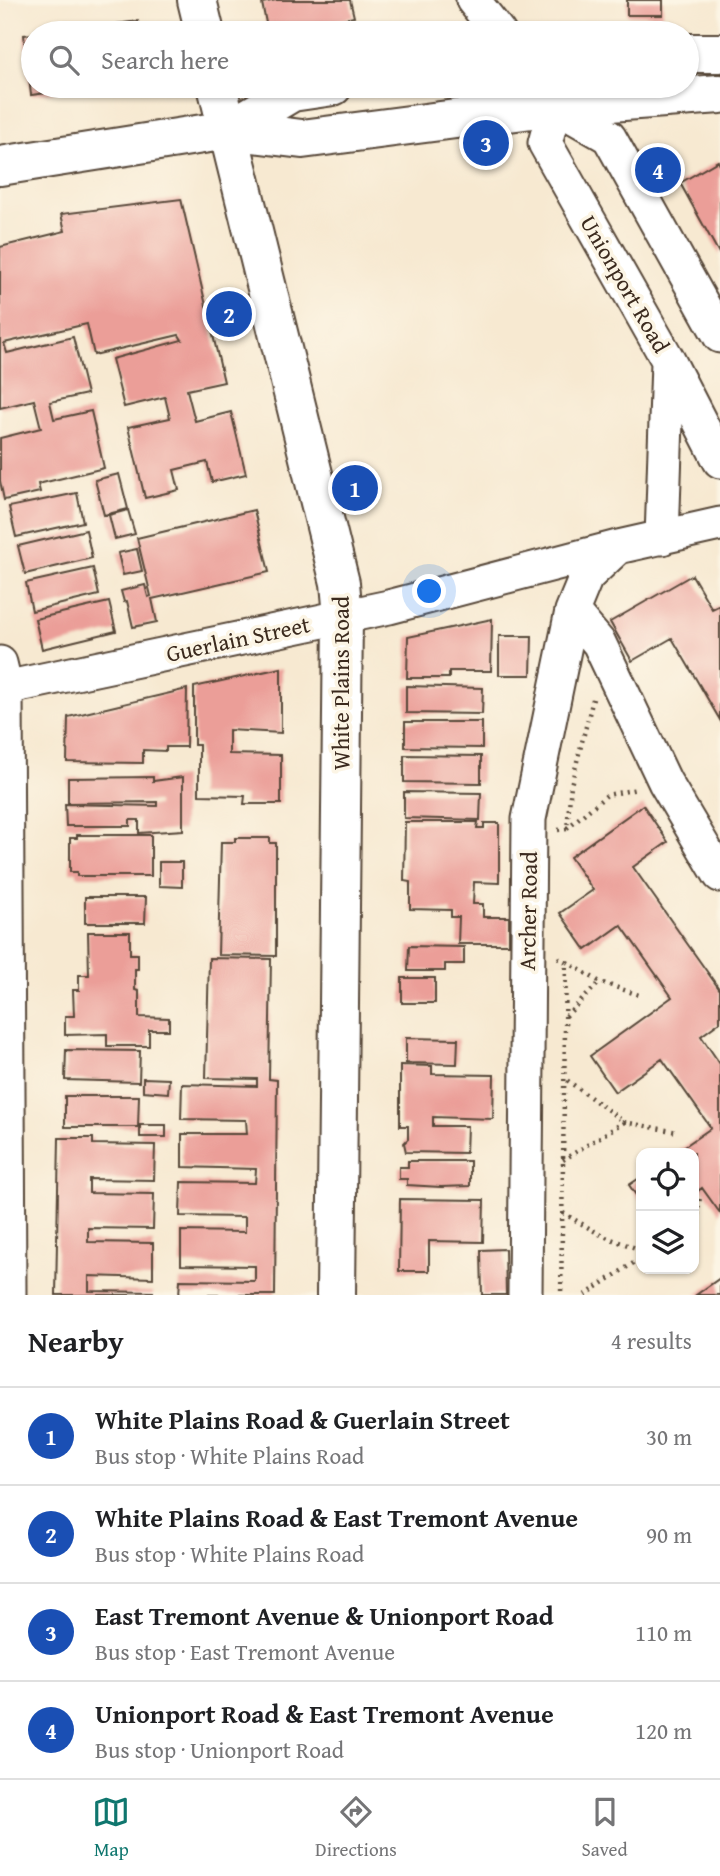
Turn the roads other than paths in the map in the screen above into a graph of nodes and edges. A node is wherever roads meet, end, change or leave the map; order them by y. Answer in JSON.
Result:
{"nodes":[{"id":1,"x":197,"y":0,"type":"edge"},
{"id":2,"x":202,"y":21,"type":"edge"},
{"id":3,"x":699,"y":53,"type":"edge"},
{"id":4,"x":720,"y":53,"type":"edge"},
{"id":5,"x":699,"y":94,"type":"edge"},
{"id":6,"x":720,"y":94,"type":"edge"},
{"id":7,"x":219,"y":98,"type":"edge"},
{"id":8,"x":282,"y":98,"type":"edge"},
{"id":9,"x":536,"y":98,"type":"edge"},
{"id":10,"x":547,"y":98,"type":"edge"},
{"id":11,"x":550,"y":98,"type":"edge"},
{"id":12,"x":228,"y":130,"type":"junction"},
{"id":13,"x":0,"y":166,"type":"edge"},
{"id":14,"x":720,"y":336,"type":"edge"},
{"id":15,"x":668,"y":360,"type":"junction"},
{"id":16,"x":720,"y":461,"type":"edge"},
{"id":17,"x":720,"y":524,"type":"edge"},
{"id":18,"x":662,"y":538,"type":"junction"},
{"id":19,"x":618,"y":547,"type":"junction"},
{"id":20,"x":572,"y":611,"type":"junction"},
{"id":21,"x":343,"y":616,"type":"junction"},
{"id":22,"x":2,"y":680,"type":"edge"},
{"id":23,"x":720,"y":874,"type":"edge"},
{"id":24,"x":9,"y":1295,"type":"edge"},
{"id":25,"x":336,"y":1295,"type":"edge"},
{"id":26,"x":525,"y":1295,"type":"edge"}],
"edges":[{"from":1,"to":2,"type":"main road"},
{"from":3,"to":4,"type":"main road"},
{"from":5,"to":6,"type":"main road"},
{"from":7,"to":12,"type":"main road","name":"White Plains Road"},
{"from":8,"to":12,"type":"main road"},
{"from":9,"to":12,"type":"main road"},
{"from":10,"to":15,"type":"street","name":"Unionport Road"},
{"from":11,"to":14,"type":"street"},
{"from":12,"to":13,"type":"main road"},
{"from":12,"to":21,"type":"main road","name":"White Plains Road"},
{"from":15,"to":16,"type":"street","name":"Unionport Road"},
{"from":15,"to":18,"type":"street"},
{"from":17,"to":18,"type":"street","name":"Guerlain Street"},
{"from":18,"to":19,"type":"street","name":"Guerlain Street"},
{"from":19,"to":20,"type":"street","name":"Archer Road"},
{"from":19,"to":21,"type":"street","name":"Guerlain Street"},
{"from":20,"to":23,"type":"street"},
{"from":20,"to":26,"type":"street","name":"Archer Road"},
{"from":21,"to":22,"type":"street","name":"Guerlain Street"},
{"from":21,"to":25,"type":"main road","name":"White Plains Road"},
{"from":22,"to":24,"type":"street"}]}
